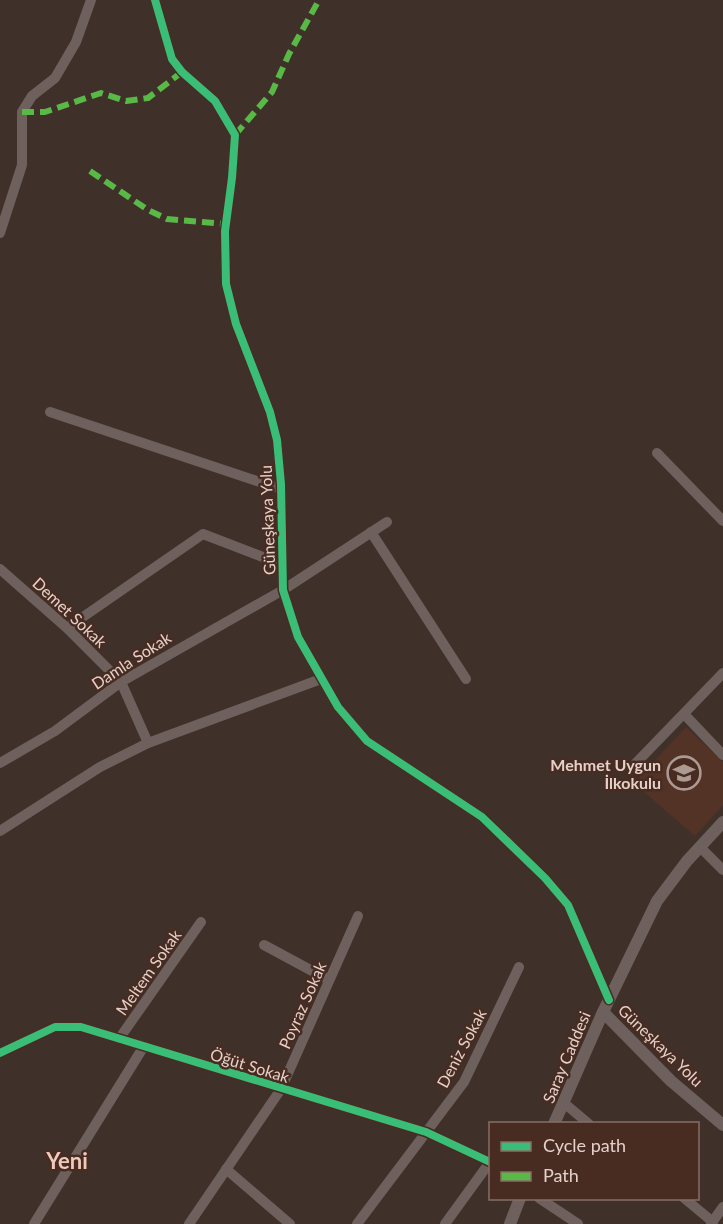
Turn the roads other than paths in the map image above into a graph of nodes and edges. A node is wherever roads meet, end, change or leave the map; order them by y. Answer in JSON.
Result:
{"nodes":[{"id":1,"x":91,"y":0,"type":"edge"},
{"id":2,"x":156,"y":0,"type":"edge"},
{"id":3,"x":0,"y":233,"type":"edge"},
{"id":4,"x":50,"y":412,"type":"dead end"},
{"id":5,"x":657,"y":453,"type":"dead end"},
{"id":6,"x":281,"y":489,"type":"junction"},
{"id":7,"x":723,"y":521,"type":"edge"},
{"id":8,"x":387,"y":522,"type":"dead end"},
{"id":9,"x":371,"y":532,"type":"junction"},
{"id":10,"x":281,"y":564,"type":"junction"},
{"id":11,"x":0,"y":569,"type":"edge"},
{"id":12,"x":283,"y":590,"type":"junction"},
{"id":13,"x":67,"y":628,"type":"junction"},
{"id":14,"x":723,"y":673,"type":"edge"},
{"id":15,"x":321,"y":679,"type":"junction"},
{"id":16,"x":466,"y":679,"type":"dead end"},
{"id":17,"x":121,"y":682,"type":"junction"},
{"id":18,"x":684,"y":714,"type":"junction"},
{"id":19,"x":148,"y":743,"type":"junction"},
{"id":20,"x":723,"y":755,"type":"edge"},
{"id":21,"x":0,"y":763,"type":"edge"},
{"id":22,"x":636,"y":763,"type":"dead end"},
{"id":23,"x":723,"y":822,"type":"edge"},
{"id":24,"x":0,"y":831,"type":"edge"},
{"id":25,"x":700,"y":847,"type":"junction"},
{"id":26,"x":723,"y":870,"type":"edge"},
{"id":27,"x":358,"y":916,"type":"dead end"},
{"id":28,"x":201,"y":922,"type":"dead end"},
{"id":29,"x":264,"y":945,"type":"dead end"},
{"id":30,"x":519,"y":967,"type":"dead end"},
{"id":31,"x":328,"y":980,"type":"junction"},
{"id":32,"x":609,"y":1000,"type":"junction"},
{"id":33,"x":603,"y":1012,"type":"junction"},
{"id":34,"x":119,"y":1039,"type":"junction"},
{"id":35,"x":144,"y":1046,"type":"junction"},
{"id":36,"x":0,"y":1053,"type":"edge"},
{"id":37,"x":281,"y":1089,"type":"junction"},
{"id":38,"x":564,"y":1103,"type":"junction"},
{"id":39,"x":555,"y":1122,"type":"edge"},
{"id":40,"x":587,"y":1122,"type":"edge"},
{"id":41,"x":723,"y":1124,"type":"edge"},
{"id":42,"x":426,"y":1132,"type":"junction"},
{"id":43,"x":489,"y":1162,"type":"edge"},
{"id":44,"x":489,"y":1163,"type":"edge"},
{"id":45,"x":226,"y":1169,"type":"junction"},
{"id":46,"x":519,"y":1200,"type":"edge"},
{"id":47,"x":542,"y":1200,"type":"edge"},
{"id":48,"x":686,"y":1200,"type":"edge"},
{"id":49,"x":723,"y":1207,"type":"edge"},
{"id":50,"x":712,"y":1223,"type":"edge"},
{"id":51,"x":34,"y":1224,"type":"edge"},
{"id":52,"x":189,"y":1224,"type":"edge"},
{"id":53,"x":290,"y":1224,"type":"edge"},
{"id":54,"x":357,"y":1224,"type":"edge"},
{"id":55,"x":445,"y":1224,"type":"edge"},
{"id":56,"x":510,"y":1224,"type":"edge"},
{"id":57,"x":578,"y":1224,"type":"edge"}],
"edges":[{"from":1,"to":3,"type":"street"},
{"from":2,"to":6,"type":"street","name":"Güneşkaya Yolu"},
{"from":4,"to":6,"type":"street"},
{"from":5,"to":7,"type":"street"},
{"from":6,"to":10,"type":"street","name":"Güneşkaya Yolu"},
{"from":8,"to":9,"type":"street","name":"Damla Sokak"},
{"from":9,"to":12,"type":"street","name":"Damla Sokak"},
{"from":9,"to":16,"type":"street"},
{"from":10,"to":12,"type":"street","name":"Güneşkaya Yolu"},
{"from":10,"to":13,"type":"street"},
{"from":11,"to":13,"type":"street","name":"Demet Sokak"},
{"from":12,"to":15,"type":"street","name":"Güneşkaya Yolu"},
{"from":12,"to":17,"type":"street","name":"Damla Sokak"},
{"from":13,"to":17,"type":"street","name":"Demet Sokak"},
{"from":14,"to":18,"type":"street"},
{"from":15,"to":19,"type":"street"},
{"from":15,"to":32,"type":"street","name":"Güneşkaya Yolu"},
{"from":17,"to":19,"type":"street","name":"Demet Sokak"},
{"from":17,"to":21,"type":"street","name":"Damla Sokak"},
{"from":18,"to":20,"type":"street"},
{"from":18,"to":22,"type":"street"},
{"from":19,"to":24,"type":"street"},
{"from":23,"to":25,"type":"street","name":"Saray Caddesi"},
{"from":25,"to":26,"type":"street"},
{"from":25,"to":32,"type":"street","name":"Saray Caddesi"},
{"from":27,"to":31,"type":"street","name":"Poyraz Sokak"},
{"from":28,"to":34,"type":"street","name":"Meltem Sokak"},
{"from":29,"to":31,"type":"street"},
{"from":30,"to":42,"type":"street","name":"Deniz Sokak"},
{"from":31,"to":37,"type":"street","name":"Poyraz Sokak"},
{"from":32,"to":33,"type":"street","name":"Saray Caddesi"},
{"from":33,"to":38,"type":"street","name":"Saray Caddesi"},
{"from":33,"to":41,"type":"street","name":"Güneşkaya Yolu"},
{"from":34,"to":35,"type":"street","name":"Öğüt Sokak"},
{"from":34,"to":36,"type":"street","name":"Öğüt Sokak"},
{"from":35,"to":37,"type":"street","name":"Öğüt Sokak"},
{"from":35,"to":51,"type":"street"},
{"from":37,"to":42,"type":"street","name":"Öğüt Sokak"},
{"from":37,"to":45,"type":"street","name":"Poyraz Sokak"},
{"from":38,"to":39,"type":"street","name":"Saray Caddesi"},
{"from":38,"to":40,"type":"street"},
{"from":42,"to":43,"type":"street","name":"Öğüt Sokak"},
{"from":42,"to":54,"type":"street","name":"Deniz Sokak"},
{"from":44,"to":55,"type":"street"},
{"from":45,"to":52,"type":"street","name":"Poyraz Sokak"},
{"from":45,"to":53,"type":"street"},
{"from":46,"to":56,"type":"street"},
{"from":47,"to":57,"type":"street"},
{"from":48,"to":50,"type":"street"},
{"from":49,"to":50,"type":"street"}]}
